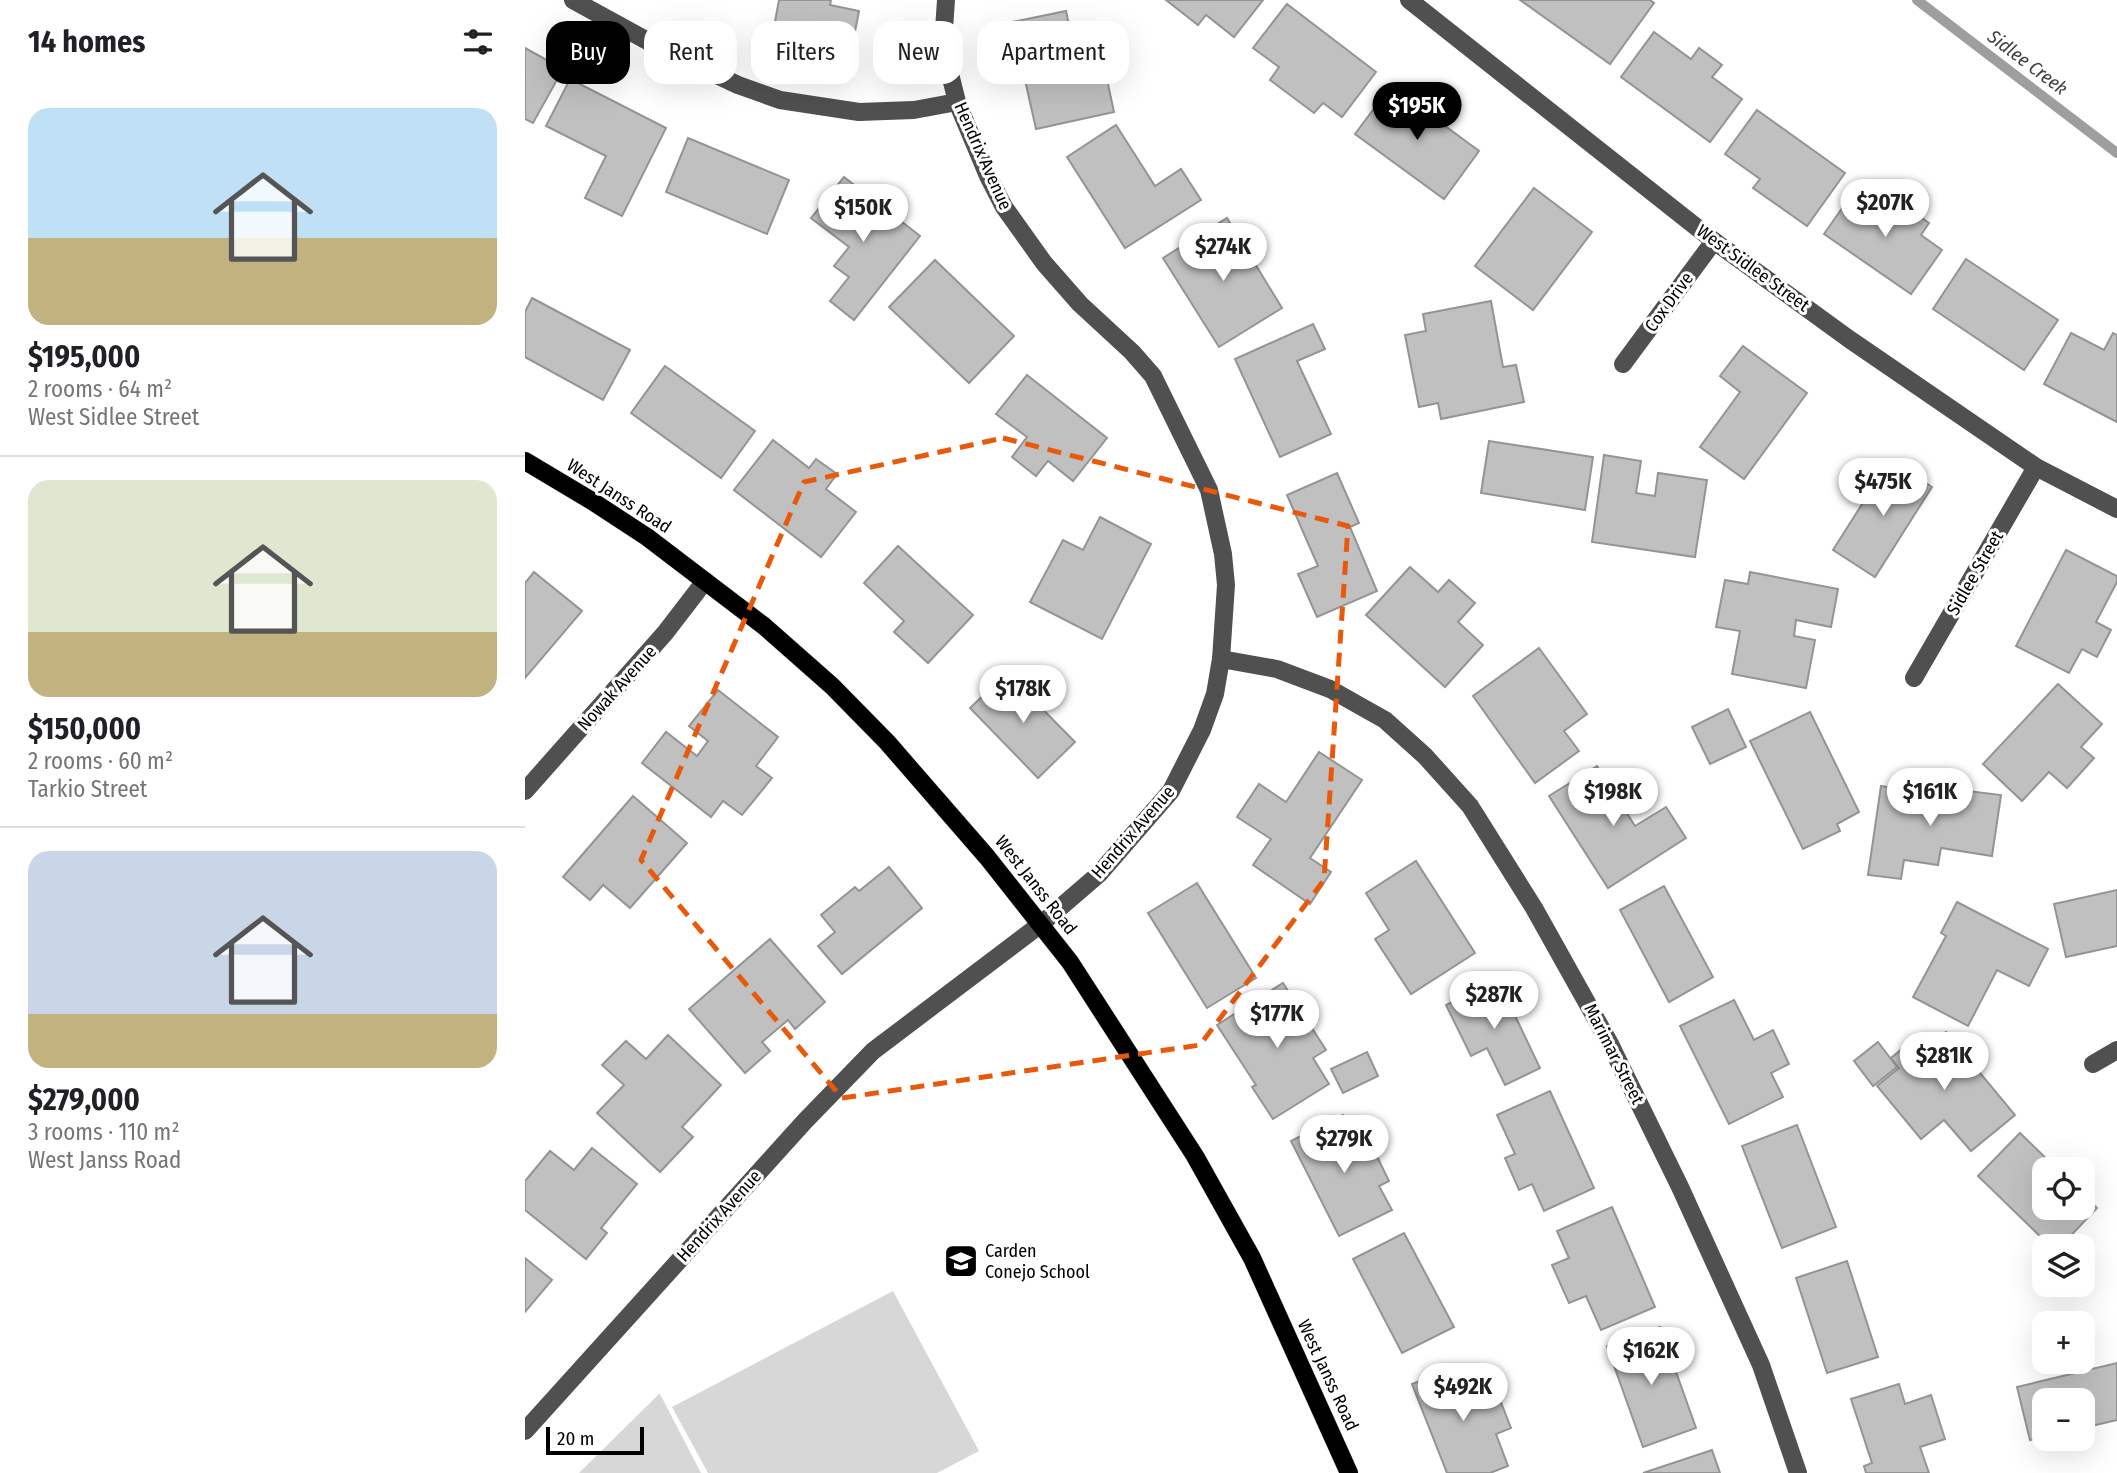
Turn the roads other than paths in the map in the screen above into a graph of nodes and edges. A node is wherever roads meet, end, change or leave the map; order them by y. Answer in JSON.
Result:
{"nodes":[{"id":1,"x":573,"y":0,"type":"edge"},
{"id":2,"x":946,"y":0,"type":"edge"},
{"id":3,"x":1409,"y":0,"type":"edge"},
{"id":4,"x":957,"y":102,"type":"junction"},
{"id":5,"x":1714,"y":241,"type":"junction"},
{"id":6,"x":1623,"y":364,"type":"dead end"},
{"id":7,"x":525,"y":461,"type":"edge"},
{"id":8,"x":2036,"y":467,"type":"junction"},
{"id":9,"x":2117,"y":509,"type":"edge"},
{"id":10,"x":705,"y":581,"type":"junction"},
{"id":11,"x":1221,"y":659,"type":"junction"},
{"id":12,"x":1915,"y":678,"type":"dead end"},
{"id":13,"x":525,"y":791,"type":"edge"},
{"id":14,"x":1041,"y":924,"type":"junction"},
{"id":15,"x":2117,"y":1050,"type":"edge"},
{"id":16,"x":2093,"y":1064,"type":"dead end"},
{"id":17,"x":525,"y":1431,"type":"edge"},
{"id":18,"x":1349,"y":1473,"type":"edge"},
{"id":19,"x":1798,"y":1473,"type":"edge"}],
"edges":[{"from":1,"to":4,"type":"street"},
{"from":2,"to":4,"type":"street","name":"Hendrix Avenue"},
{"from":3,"to":5,"type":"street","name":"West Sidlee Street"},
{"from":4,"to":11,"type":"street","name":"Hendrix Avenue"},
{"from":5,"to":6,"type":"street","name":"Cox Drive"},
{"from":5,"to":8,"type":"street","name":"West Sidlee Street"},
{"from":7,"to":10,"type":"main road","name":"West Janss Road"},
{"from":8,"to":9,"type":"street","name":"West Sidlee Street"},
{"from":8,"to":12,"type":"street","name":"Sidlee Street"},
{"from":10,"to":13,"type":"street","name":"Nowak Avenue"},
{"from":10,"to":14,"type":"main road","name":"West Janss Road"},
{"from":11,"to":14,"type":"street","name":"Hendrix Avenue"},
{"from":11,"to":19,"type":"street","name":"Marimar Street"},
{"from":14,"to":17,"type":"street","name":"Hendrix Avenue"},
{"from":14,"to":18,"type":"main road","name":"West Janss Road"},
{"from":15,"to":16,"type":"street"}]}
